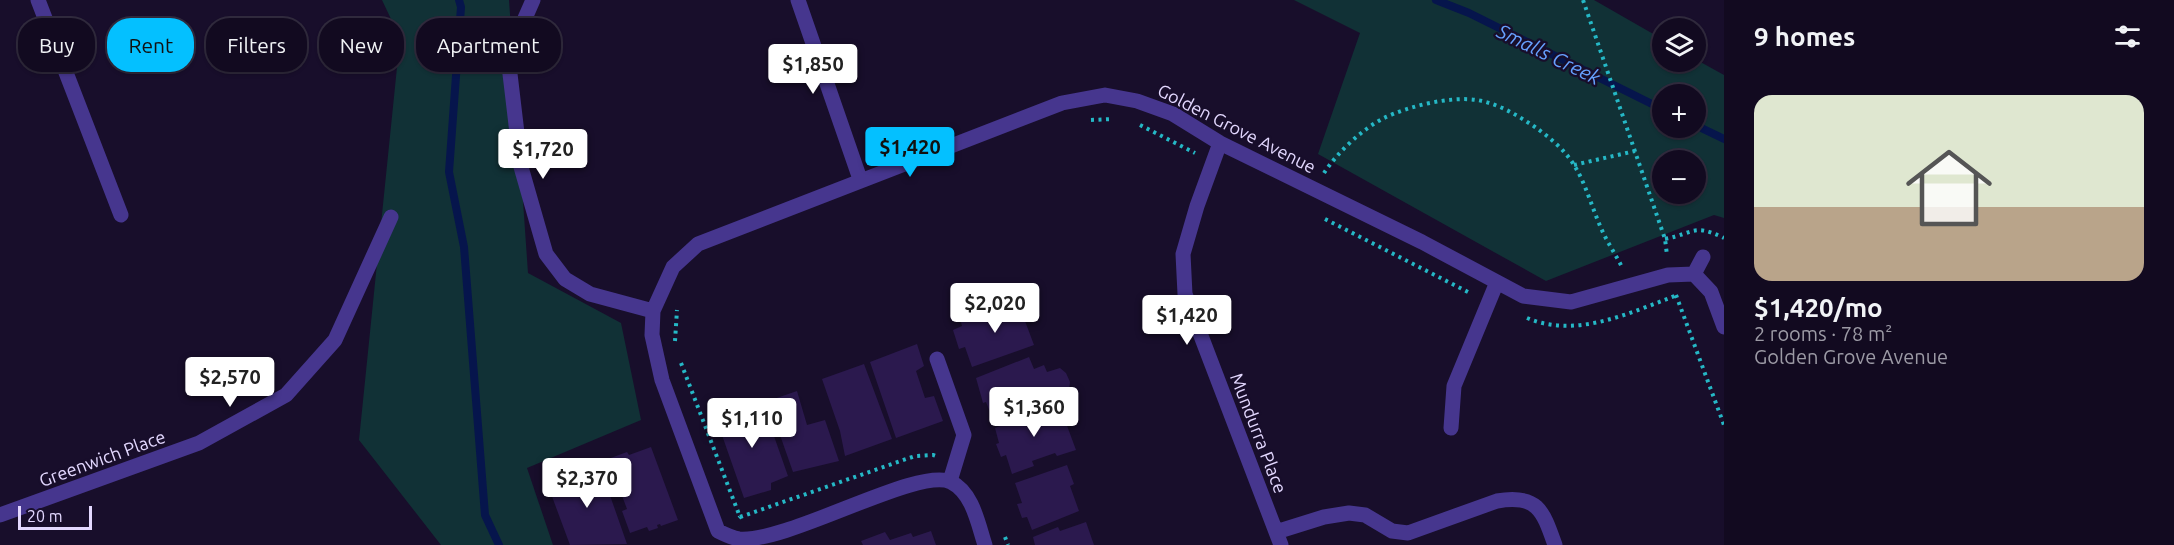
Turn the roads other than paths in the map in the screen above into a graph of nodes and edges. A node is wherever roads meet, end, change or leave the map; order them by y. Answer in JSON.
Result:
{"nodes":[{"id":1,"x":38,"y":0,"type":"edge"},
{"id":2,"x":533,"y":0,"type":"edge"},
{"id":3,"x":798,"y":0,"type":"edge"},
{"id":4,"x":1220,"y":142,"type":"junction"},
{"id":5,"x":860,"y":179,"type":"junction"},
{"id":6,"x":121,"y":215,"type":"dead end"},
{"id":7,"x":391,"y":217,"type":"dead end"},
{"id":8,"x":1703,"y":257,"type":"dead end"},
{"id":9,"x":1694,"y":274,"type":"junction"},
{"id":10,"x":1497,"y":282,"type":"junction"},
{"id":11,"x":653,"y":311,"type":"junction"},
{"id":12,"x":1724,"y":327,"type":"edge"},
{"id":13,"x":937,"y":359,"type":"dead end"},
{"id":14,"x":1451,"y":428,"type":"dead end"},
{"id":15,"x":950,"y":482,"type":"junction"},
{"id":16,"x":0,"y":515,"type":"edge"},
{"id":17,"x":716,"y":538,"type":"edge"},
{"id":18,"x":1279,"y":539,"type":"edge"},
{"id":19,"x":985,"y":545,"type":"edge"},
{"id":20,"x":1555,"y":545,"type":"edge"}],
"edges":[{"from":1,"to":6,"type":"street"},
{"from":2,"to":11,"type":"street"},
{"from":3,"to":5,"type":"street"},
{"from":4,"to":5,"type":"street","name":"Golden Grove Avenue"},
{"from":4,"to":10,"type":"street","name":"Golden Grove Avenue"},
{"from":4,"to":18,"type":"street","name":"Mundurra Place"},
{"from":5,"to":11,"type":"street","name":"Golden Grove Avenue"},
{"from":7,"to":16,"type":"street","name":"Greenwich Place"},
{"from":8,"to":9,"type":"street"},
{"from":9,"to":10,"type":"street","name":"Golden Grove Avenue"},
{"from":9,"to":12,"type":"street"},
{"from":10,"to":14,"type":"street"},
{"from":11,"to":17,"type":"street","name":"Golden Grove Avenue"},
{"from":13,"to":15,"type":"street"},
{"from":15,"to":17,"type":"street"},
{"from":15,"to":19,"type":"street"},
{"from":18,"to":20,"type":"street","name":"Mundurra Place"}]}
